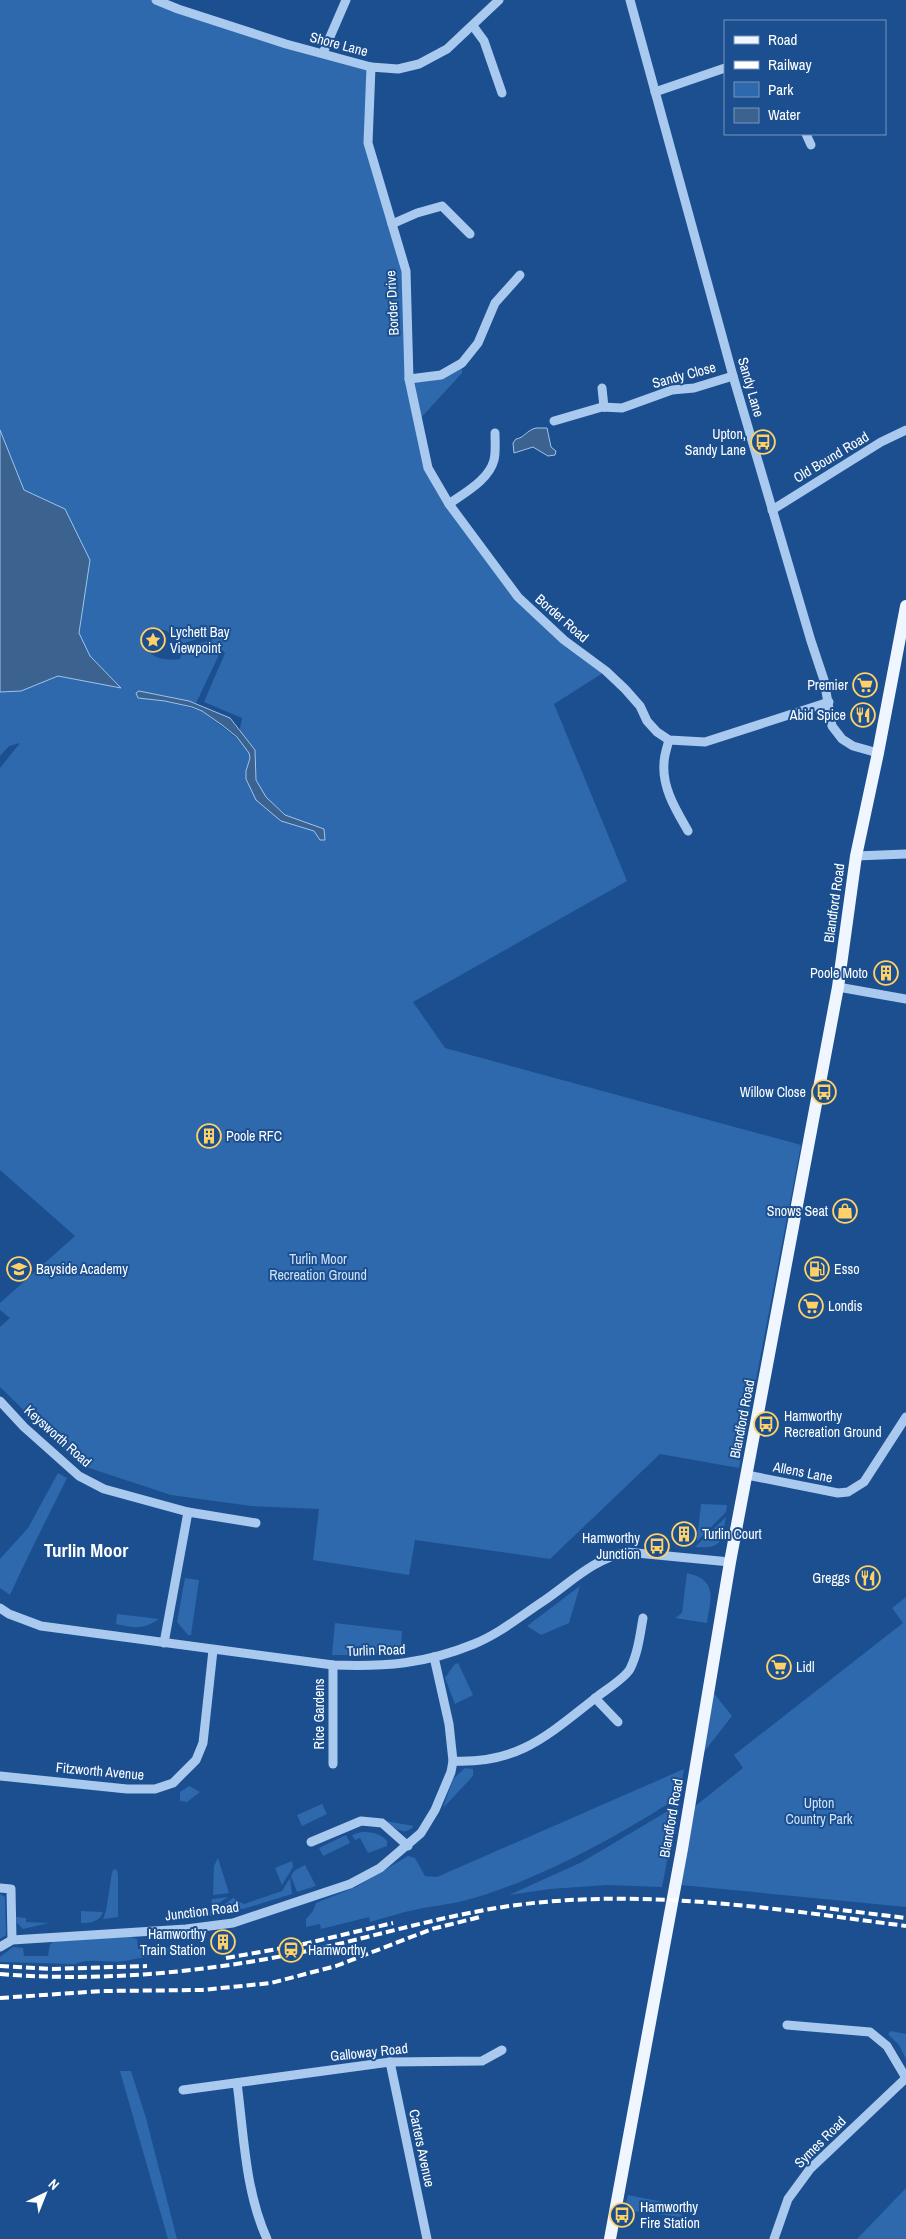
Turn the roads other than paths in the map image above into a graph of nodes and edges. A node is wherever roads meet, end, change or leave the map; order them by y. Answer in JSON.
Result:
{"nodes":[{"id":1,"x":156,"y":0,"type":"edge"},
{"id":2,"x":182,"y":0,"type":"edge"},
{"id":3,"x":346,"y":0,"type":"edge"},
{"id":4,"x":499,"y":0,"type":"edge"},
{"id":5,"x":630,"y":0,"type":"edge"},
{"id":6,"x":178,"y":10,"type":"junction"},
{"id":7,"x":473,"y":26,"type":"junction"},
{"id":8,"x":323,"y":53,"type":"junction"},
{"id":9,"x":371,"y":67,"type":"junction"},
{"id":10,"x":724,"y":68,"type":"edge"},
{"id":11,"x":655,"y":92,"type":"junction"},
{"id":12,"x":502,"y":93,"type":"dead end"},
{"id":13,"x":806,"y":135,"type":"edge"},
{"id":14,"x":811,"y":145,"type":"dead end"},
{"id":15,"x":392,"y":224,"type":"junction"},
{"id":16,"x":470,"y":234,"type":"dead end"},
{"id":17,"x":520,"y":275,"type":"dead end"},
{"id":18,"x":733,"y":376,"type":"junction"},
{"id":19,"x":409,"y":379,"type":"junction"},
{"id":20,"x":602,"y":388,"type":"dead end"},
{"id":21,"x":604,"y":407,"type":"junction"},
{"id":22,"x":554,"y":421,"type":"dead end"},
{"id":23,"x":906,"y":430,"type":"edge"},
{"id":24,"x":495,"y":433,"type":"dead end"},
{"id":25,"x":449,"y":504,"type":"junction"},
{"id":26,"x":772,"y":510,"type":"junction"},
{"id":27,"x":906,"y":606,"type":"edge"},
{"id":28,"x":829,"y":702,"type":"junction"},
{"id":29,"x":669,"y":740,"type":"junction"},
{"id":30,"x":878,"y":753,"type":"junction"},
{"id":31,"x":688,"y":831,"type":"dead end"},
{"id":32,"x":906,"y":854,"type":"edge"},
{"id":33,"x":856,"y":856,"type":"junction"},
{"id":34,"x":838,"y":987,"type":"junction"},
{"id":35,"x":906,"y":999,"type":"edge"},
{"id":36,"x":0,"y":1401,"type":"edge"},
{"id":37,"x":906,"y":1417,"type":"edge"},
{"id":38,"x":747,"y":1474,"type":"junction"},
{"id":39,"x":188,"y":1512,"type":"junction"},
{"id":40,"x":256,"y":1523,"type":"dead end"},
{"id":41,"x":730,"y":1562,"type":"junction"},
{"id":42,"x":0,"y":1608,"type":"edge"},
{"id":43,"x":643,"y":1618,"type":"dead end"},
{"id":44,"x":164,"y":1643,"type":"junction"},
{"id":45,"x":213,"y":1650,"type":"junction"},
{"id":46,"x":434,"y":1657,"type":"junction"},
{"id":47,"x":333,"y":1665,"type":"junction"},
{"id":48,"x":595,"y":1698,"type":"junction"},
{"id":49,"x":618,"y":1722,"type":"dead end"},
{"id":50,"x":453,"y":1761,"type":"junction"},
{"id":51,"x":333,"y":1764,"type":"dead end"},
{"id":52,"x":0,"y":1776,"type":"edge"},
{"id":53,"x":311,"y":1842,"type":"dead end"},
{"id":54,"x":408,"y":1846,"type":"junction"},
{"id":55,"x":0,"y":1888,"type":"edge"},
{"id":56,"x":12,"y":1940,"type":"junction"},
{"id":57,"x":0,"y":1947,"type":"edge"},
{"id":58,"x":788,"y":2024,"type":"dead end"},
{"id":59,"x":502,"y":2050,"type":"dead end"},
{"id":60,"x":390,"y":2062,"type":"junction"},
{"id":61,"x":906,"y":2078,"type":"edge"},
{"id":62,"x":237,"y":2083,"type":"junction"},
{"id":63,"x":183,"y":2090,"type":"dead end"},
{"id":64,"x":267,"y":2239,"type":"edge"},
{"id":65,"x":427,"y":2239,"type":"edge"},
{"id":66,"x":610,"y":2239,"type":"edge"},
{"id":67,"x":774,"y":2239,"type":"edge"}],
"edges":[{"from":1,"to":6,"type":"street","name":"Shore Lane"},
{"from":2,"to":6,"type":"street"},
{"from":3,"to":8,"type":"street"},
{"from":4,"to":7,"type":"street","name":"Shore Lane"},
{"from":5,"to":11,"type":"street","name":"Sandy Lane"},
{"from":6,"to":8,"type":"street","name":"Shore Lane"},
{"from":7,"to":9,"type":"street","name":"Shore Lane"},
{"from":7,"to":12,"type":"street"},
{"from":8,"to":9,"type":"street","name":"Shore Lane"},
{"from":9,"to":15,"type":"street","name":"Border Drive"},
{"from":10,"to":11,"type":"street"},
{"from":11,"to":18,"type":"street","name":"Sandy Lane"},
{"from":13,"to":14,"type":"street"},
{"from":15,"to":16,"type":"street"},
{"from":15,"to":19,"type":"street","name":"Border Drive"},
{"from":17,"to":19,"type":"street"},
{"from":18,"to":21,"type":"street","name":"Sandy Close"},
{"from":18,"to":26,"type":"street","name":"Sandy Lane"},
{"from":19,"to":25,"type":"street","name":"Border Drive"},
{"from":20,"to":21,"type":"street"},
{"from":21,"to":22,"type":"street","name":"Sandy Close"},
{"from":23,"to":26,"type":"street","name":"Old Bound Road"},
{"from":24,"to":25,"type":"street"},
{"from":25,"to":29,"type":"street","name":"Border Road"},
{"from":26,"to":28,"type":"street","name":"Sandy Lane"},
{"from":27,"to":30,"type":"main road","name":"Blandford Road"},
{"from":28,"to":29,"type":"street"},
{"from":28,"to":30,"type":"street","name":"Sandy Lane"},
{"from":29,"to":31,"type":"street"},
{"from":30,"to":33,"type":"main road","name":"Blandford Road"},
{"from":32,"to":33,"type":"street"},
{"from":33,"to":34,"type":"main road","name":"Blandford Road"},
{"from":34,"to":35,"type":"street"},
{"from":34,"to":38,"type":"main road","name":"Blandford Road"},
{"from":36,"to":39,"type":"street","name":"Keysworth Road"},
{"from":37,"to":38,"type":"street","name":"Allens Lane"},
{"from":38,"to":41,"type":"main road","name":"Blandford Road"},
{"from":39,"to":40,"type":"street","name":"Keysworth Road"},
{"from":39,"to":44,"type":"street"},
{"from":41,"to":46,"type":"street","name":"Turlin Road"},
{"from":41,"to":66,"type":"main road","name":"Blandford Road"},
{"from":42,"to":44,"type":"street","name":"Turlin Road"},
{"from":43,"to":48,"type":"street"},
{"from":44,"to":45,"type":"street","name":"Turlin Road"},
{"from":45,"to":47,"type":"street","name":"Turlin Road"},
{"from":45,"to":52,"type":"street","name":"Fitzworth Avenue"},
{"from":46,"to":47,"type":"street","name":"Turlin Road"},
{"from":46,"to":50,"type":"street","name":"Junction Road"},
{"from":47,"to":51,"type":"street","name":"Rice Gardens"},
{"from":48,"to":49,"type":"street"},
{"from":48,"to":50,"type":"street"},
{"from":50,"to":54,"type":"street","name":"Junction Road"},
{"from":53,"to":54,"type":"street"},
{"from":54,"to":56,"type":"street","name":"Junction Road"},
{"from":55,"to":56,"type":"street"},
{"from":56,"to":57,"type":"street","name":"Junction Road"},
{"from":58,"to":61,"type":"street","name":"Symes Road"},
{"from":59,"to":60,"type":"street","name":"Galloway Road"},
{"from":60,"to":62,"type":"street","name":"Galloway Road"},
{"from":60,"to":65,"type":"street","name":"Carters Avenue"},
{"from":61,"to":67,"type":"street","name":"Symes Road"},
{"from":62,"to":63,"type":"street","name":"Galloway Road"},
{"from":62,"to":64,"type":"street"}]}
